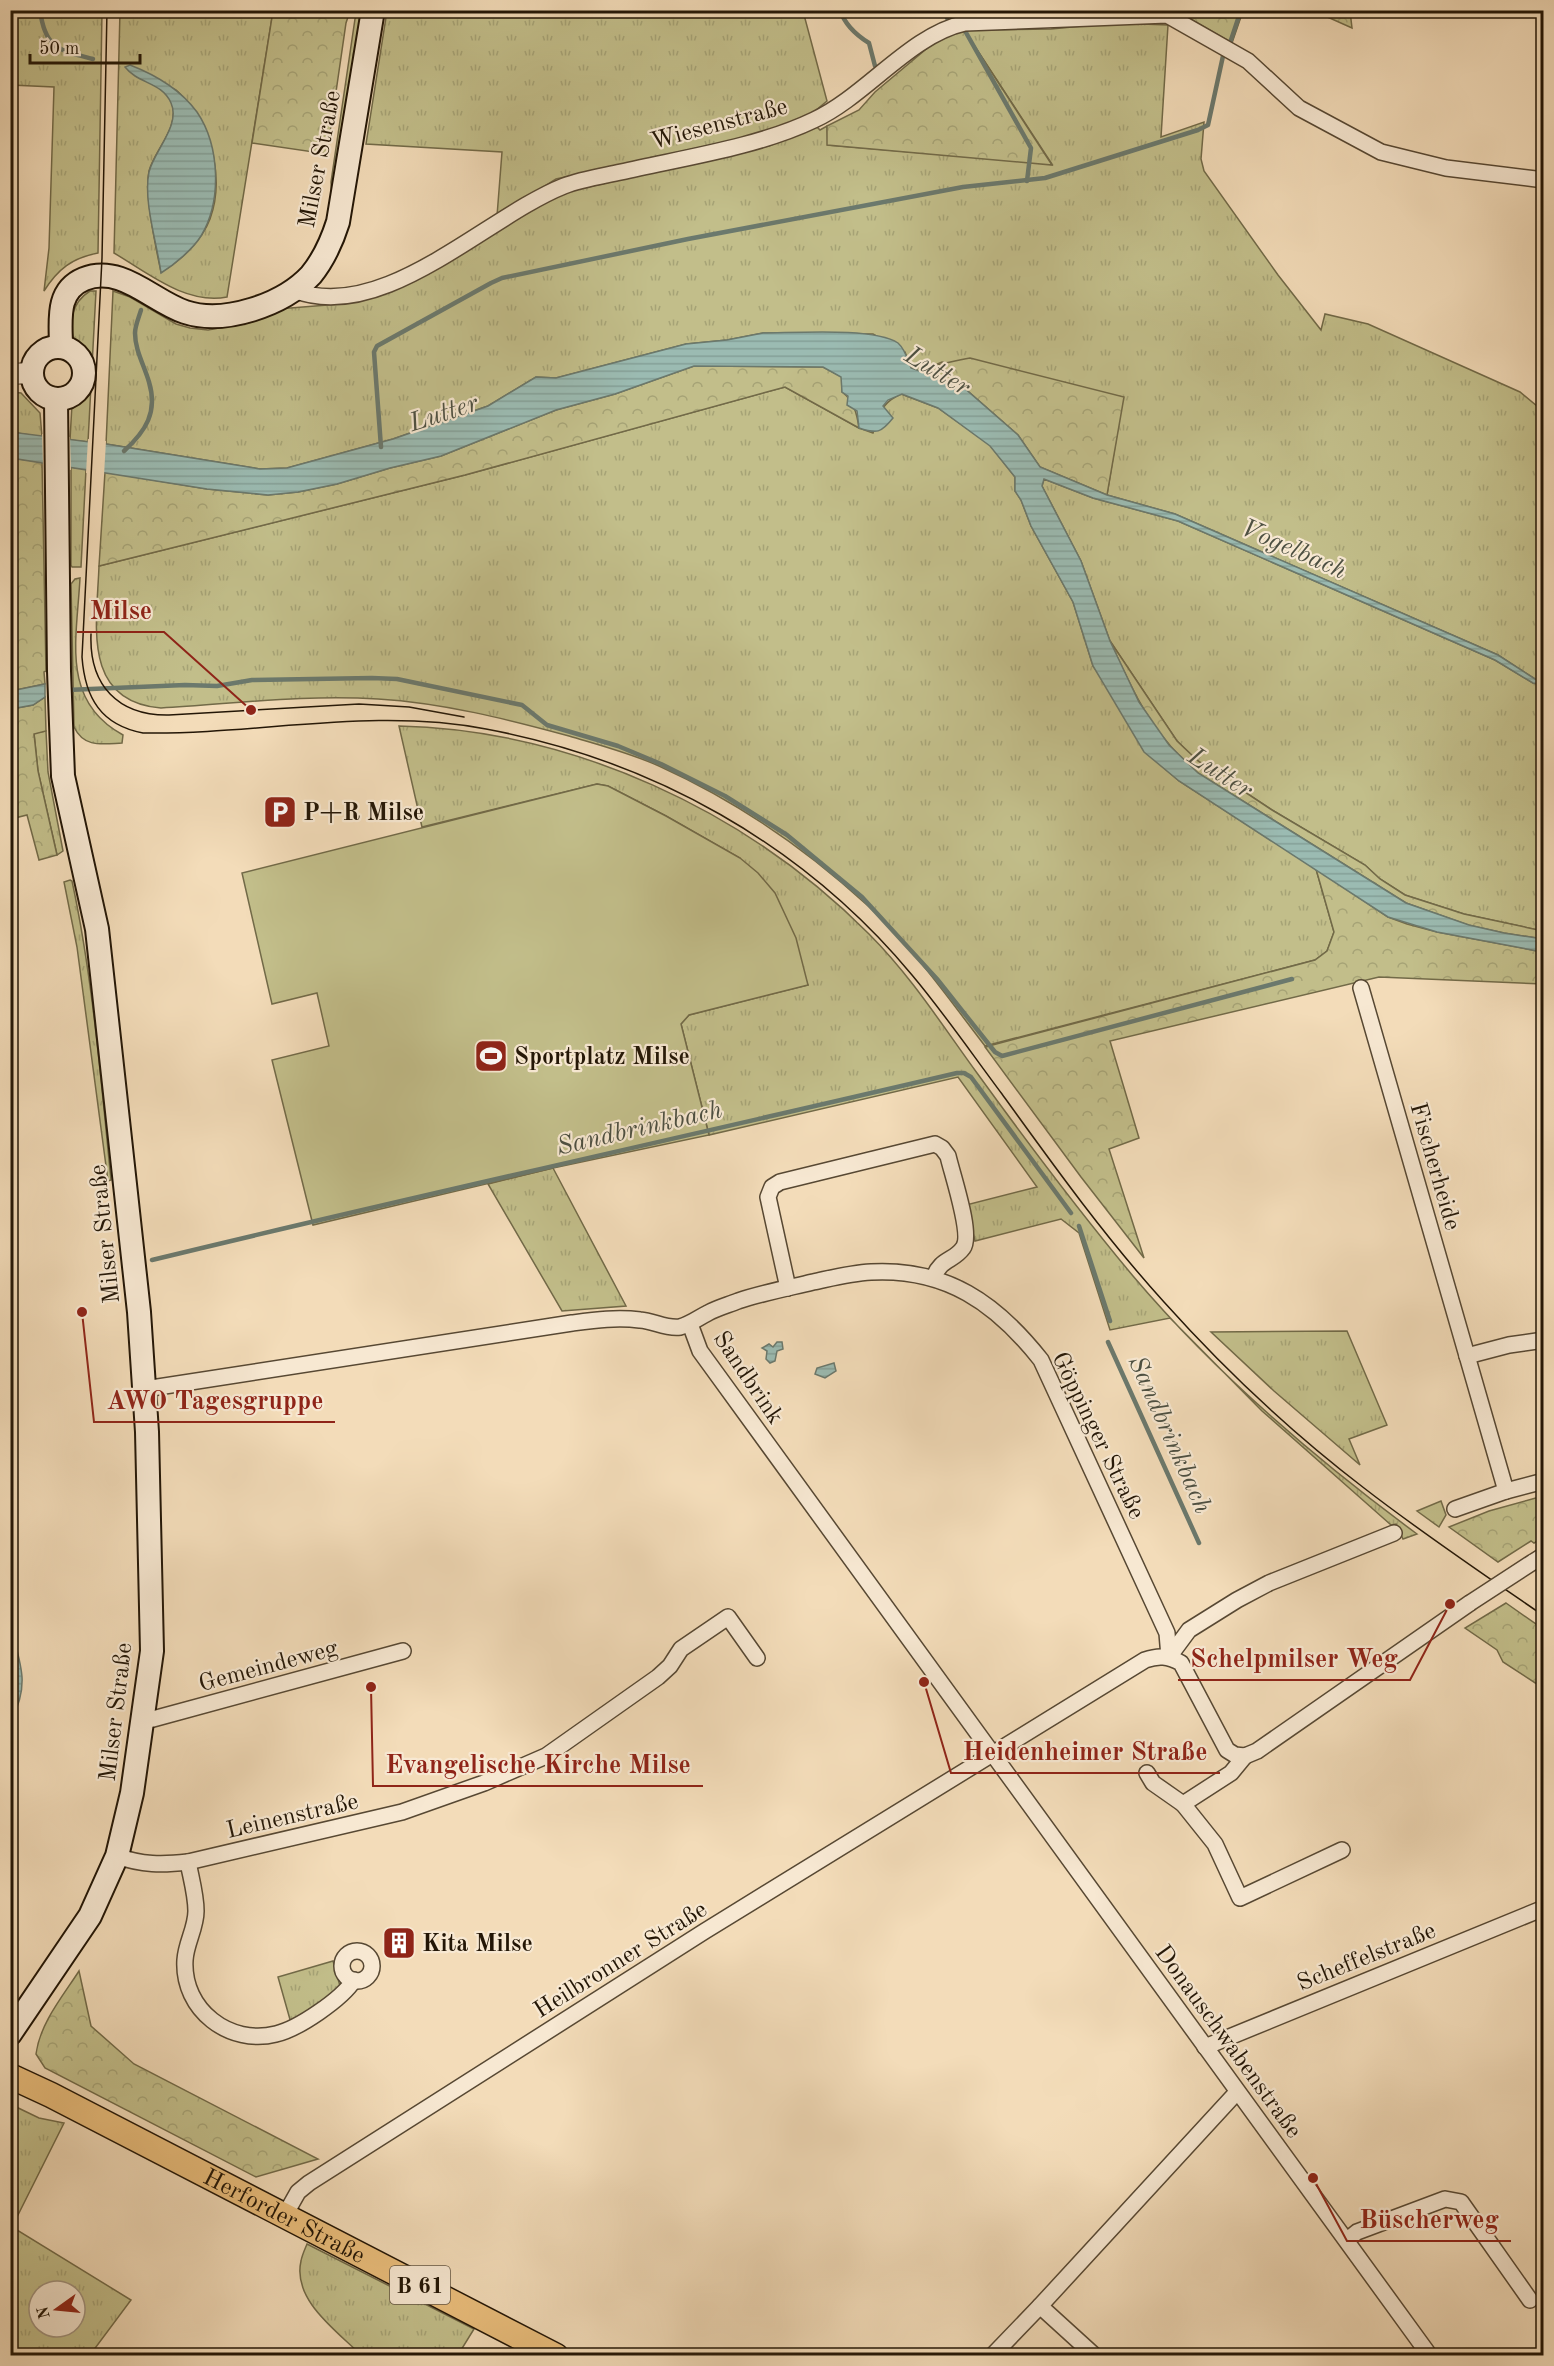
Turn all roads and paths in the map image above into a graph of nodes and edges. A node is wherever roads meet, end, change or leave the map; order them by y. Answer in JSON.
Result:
{"nodes":[{"id":1,"x":373,"y":10,"type":"edge"},
{"id":2,"x":1544,"y":180,"type":"edge"},
{"id":3,"x":294,"y":290,"type":"junction"},
{"id":4,"x":62,"y":347,"type":"junction"},
{"id":5,"x":21,"y":373,"type":"edge"},
{"id":6,"x":56,"y":409,"type":"junction"},
{"id":7,"x":1361,"y":988,"type":"dead end"},
{"id":8,"x":934,"y":1277,"type":"junction"},
{"id":9,"x":788,"y":1288,"type":"junction"},
{"id":10,"x":690,"y":1324,"type":"junction"},
{"id":11,"x":1544,"y":1340,"type":"edge"},
{"id":12,"x":1467,"y":1356,"type":"junction"},
{"id":13,"x":145,"y":1389,"type":"junction"},
{"id":14,"x":1544,"y":1481,"type":"edge"},
{"id":15,"x":1506,"y":1491,"type":"junction"},
{"id":16,"x":1455,"y":1509,"type":"dead end"},
{"id":17,"x":1394,"y":1533,"type":"dead end"},
{"id":18,"x":1538,"y":1558,"type":"edge"},
{"id":19,"x":403,"y":1651,"type":"dead end"},
{"id":20,"x":1169,"y":1657,"type":"junction"},
{"id":21,"x":757,"y":1658,"type":"dead end"},
{"id":22,"x":144,"y":1720,"type":"junction"},
{"id":23,"x":991,"y":1755,"type":"junction"},
{"id":24,"x":1245,"y":1756,"type":"junction"},
{"id":25,"x":1147,"y":1773,"type":"dead end"},
{"id":26,"x":1183,"y":1804,"type":"junction"},
{"id":27,"x":1342,"y":1850,"type":"dead end"},
{"id":28,"x":117,"y":1856,"type":"junction"},
{"id":29,"x":188,"y":1862,"type":"junction"},
{"id":30,"x":1544,"y":1908,"type":"edge"},
{"id":31,"x":354,"y":1980,"type":"dead end"},
{"id":32,"x":10,"y":2034,"type":"edge"},
{"id":33,"x":1205,"y":2047,"type":"junction"},
{"id":34,"x":10,"y":2076,"type":"edge"},
{"id":35,"x":1238,"y":2092,"type":"junction"},
{"id":36,"x":285,"y":2215,"type":"junction"},
{"id":37,"x":1347,"y":2240,"type":"junction"},
{"id":38,"x":1530,"y":2300,"type":"dead end"},
{"id":39,"x":1040,"y":2306,"type":"junction"},
{"id":40,"x":556,"y":2355,"type":"edge"},
{"id":41,"x":992,"y":2355,"type":"edge"},
{"id":42,"x":1095,"y":2355,"type":"edge"},
{"id":43,"x":1430,"y":2355,"type":"edge"}],
"edges":[{"from":1,"to":3,"type":"main road","name":"Milser Straße"},
{"from":2,"to":3,"type":"street","name":"Wiesenstraße"},
{"from":3,"to":4,"type":"main road","name":"Milser Straße"},
{"from":4,"to":5,"type":"main road"},
{"from":4,"to":6,"type":"main road"},
{"from":5,"to":6,"type":"main road"},
{"from":6,"to":13,"type":"main road","name":"Milser Straße"},
{"from":7,"to":12,"type":"street","name":"Fischerheide"},
{"from":8,"to":9,"type":"street","name":"Göppinger Straße"},
{"from":8,"to":9,"type":"street"},
{"from":8,"to":20,"type":"street","name":"Göppinger Straße"},
{"from":9,"to":10,"type":"street","name":"Göppinger Straße"},
{"from":10,"to":13,"type":"street","name":"Sandbrink"},
{"from":10,"to":23,"type":"street","name":"Sandbrink"},
{"from":11,"to":12,"type":"street"},
{"from":12,"to":15,"type":"street","name":"Fischerheide"},
{"from":13,"to":22,"type":"main road","name":"Milser Straße"},
{"from":14,"to":15,"type":"street"},
{"from":15,"to":16,"type":"street"},
{"from":17,"to":20,"type":"street"},
{"from":18,"to":24,"type":"street","bridge":true},
{"from":19,"to":22,"type":"street","name":"Gemeindeweg"},
{"from":20,"to":23,"type":"street","name":"Heilbronner Straße"},
{"from":20,"to":24,"type":"street"},
{"from":21,"to":29,"type":"street","name":"Leinenstraße"},
{"from":22,"to":28,"type":"main road","name":"Milser Straße"},
{"from":23,"to":33,"type":"street","name":"Donauschwabenstraße"},
{"from":23,"to":36,"type":"street","name":"Heilbronner Straße"},
{"from":24,"to":26,"type":"street"},
{"from":25,"to":26,"type":"street"},
{"from":26,"to":27,"type":"street"},
{"from":28,"to":29,"type":"street","name":"Leinenstraße"},
{"from":28,"to":32,"type":"main road","name":"Milser Straße"},
{"from":29,"to":31,"type":"street"},
{"from":30,"to":33,"type":"street","name":"Scheffelstraße"},
{"from":33,"to":35,"type":"street","name":"Donauschwabenstraße"},
{"from":34,"to":36,"type":"main road","name":"Herforder Straße","number":"B 61"},
{"from":35,"to":37,"type":"street","name":"Donauschwabenstraße"},
{"from":35,"to":39,"type":"street"},
{"from":36,"to":40,"type":"main road","name":"Herforder Straße","number":"B 61"},
{"from":37,"to":38,"type":"street"},
{"from":37,"to":43,"type":"street","name":"Donauschwabenstraße"},
{"from":39,"to":41,"type":"street"},
{"from":39,"to":42,"type":"street"}]}
